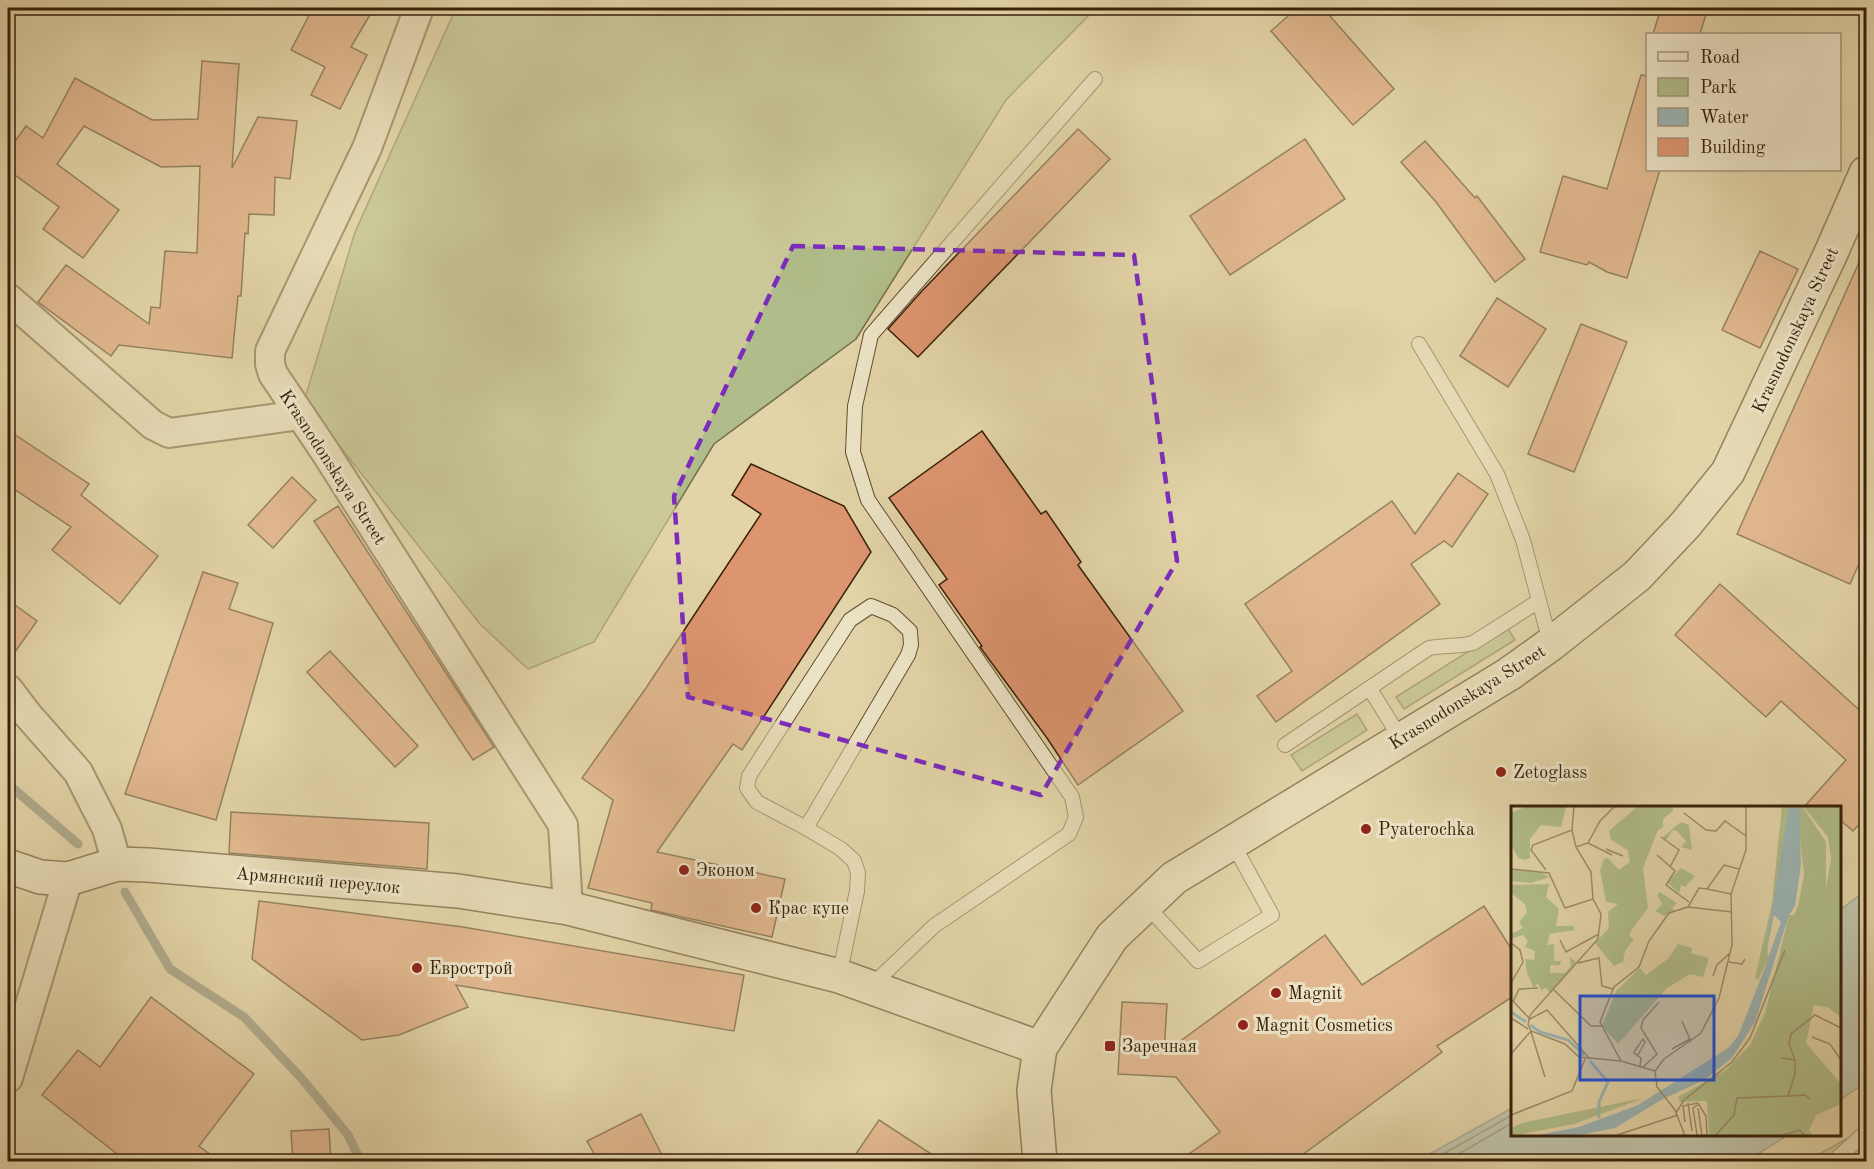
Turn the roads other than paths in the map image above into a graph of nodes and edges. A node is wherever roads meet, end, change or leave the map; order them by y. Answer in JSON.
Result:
{"nodes":[{"id":1,"x":419,"y":8,"type":"edge"},
{"id":2,"x":1095,"y":79,"type":"dead end"},
{"id":3,"x":1866,"y":172,"type":"edge"},
{"id":4,"x":8,"y":298,"type":"edge"},
{"id":5,"x":1419,"y":344,"type":"dead end"},
{"id":6,"x":300,"y":416,"type":"junction"},
{"id":7,"x":1539,"y":601,"type":"junction"},
{"id":8,"x":1551,"y":644,"type":"junction"},
{"id":9,"x":1370,"y":689,"type":"junction"},
{"id":10,"x":10,"y":691,"type":"edge"},
{"id":11,"x":1401,"y":739,"type":"junction"},
{"id":12,"x":1285,"y":745,"type":"dead end"},
{"id":13,"x":806,"y":828,"type":"junction"},
{"id":14,"x":1232,"y":842,"type":"junction"},
{"id":15,"x":117,"y":864,"type":"junction"},
{"id":16,"x":8,"y":866,"type":"edge"},
{"id":17,"x":54,"y":878,"type":"junction"},
{"id":18,"x":1146,"y":905,"type":"junction"},
{"id":19,"x":568,"y":908,"type":"junction"},
{"id":20,"x":839,"y":976,"type":"junction"},
{"id":21,"x":870,"y":987,"type":"junction"},
{"id":22,"x":1040,"y":1047,"type":"junction"},
{"id":23,"x":8,"y":1078,"type":"edge"},
{"id":24,"x":1866,"y":1132,"type":"edge"},
{"id":25,"x":1040,"y":1161,"type":"edge"},
{"id":26,"x":1833,"y":1161,"type":"edge"}],
"edges":[{"from":1,"to":6,"type":"street","name":"Krasnodonskaya Street"},
{"from":2,"to":21,"type":"lane"},
{"from":3,"to":8,"type":"street","name":"Krasnodonskaya Street"},
{"from":4,"to":6,"type":"street"},
{"from":5,"to":7,"type":"lane"},
{"from":6,"to":19,"type":"street","name":"Krasnodonskaya Street"},
{"from":7,"to":8,"type":"lane"},
{"from":7,"to":9,"type":"lane"},
{"from":8,"to":11,"type":"street","name":"Krasnodonskaya Street"},
{"from":9,"to":11,"type":"lane"},
{"from":9,"to":12,"type":"lane"},
{"from":10,"to":15,"type":"street"},
{"from":11,"to":14,"type":"street","name":"Krasnodonskaya Street"},
{"from":13,"to":13,"type":"lane"},
{"from":13,"to":20,"type":"lane"},
{"from":14,"to":18,"type":"street","name":"Krasnodonskaya Street"},
{"from":14,"to":18,"type":"lane"},
{"from":15,"to":17,"type":"street","name":"Армянский переулок"},
{"from":15,"to":19,"type":"street","name":"Армянский переулок"},
{"from":16,"to":17,"type":"street"},
{"from":17,"to":23,"type":"street"},
{"from":18,"to":22,"type":"street","name":"Krasnodonskaya Street"},
{"from":19,"to":20,"type":"street","name":"Армянский переулок"},
{"from":20,"to":21,"type":"street","name":"Армянский переулок"},
{"from":21,"to":22,"type":"street","name":"Армянский переулок"},
{"from":22,"to":25,"type":"street","name":"Krasnodonskaya Street"},
{"from":24,"to":26,"type":"lane"}]}
